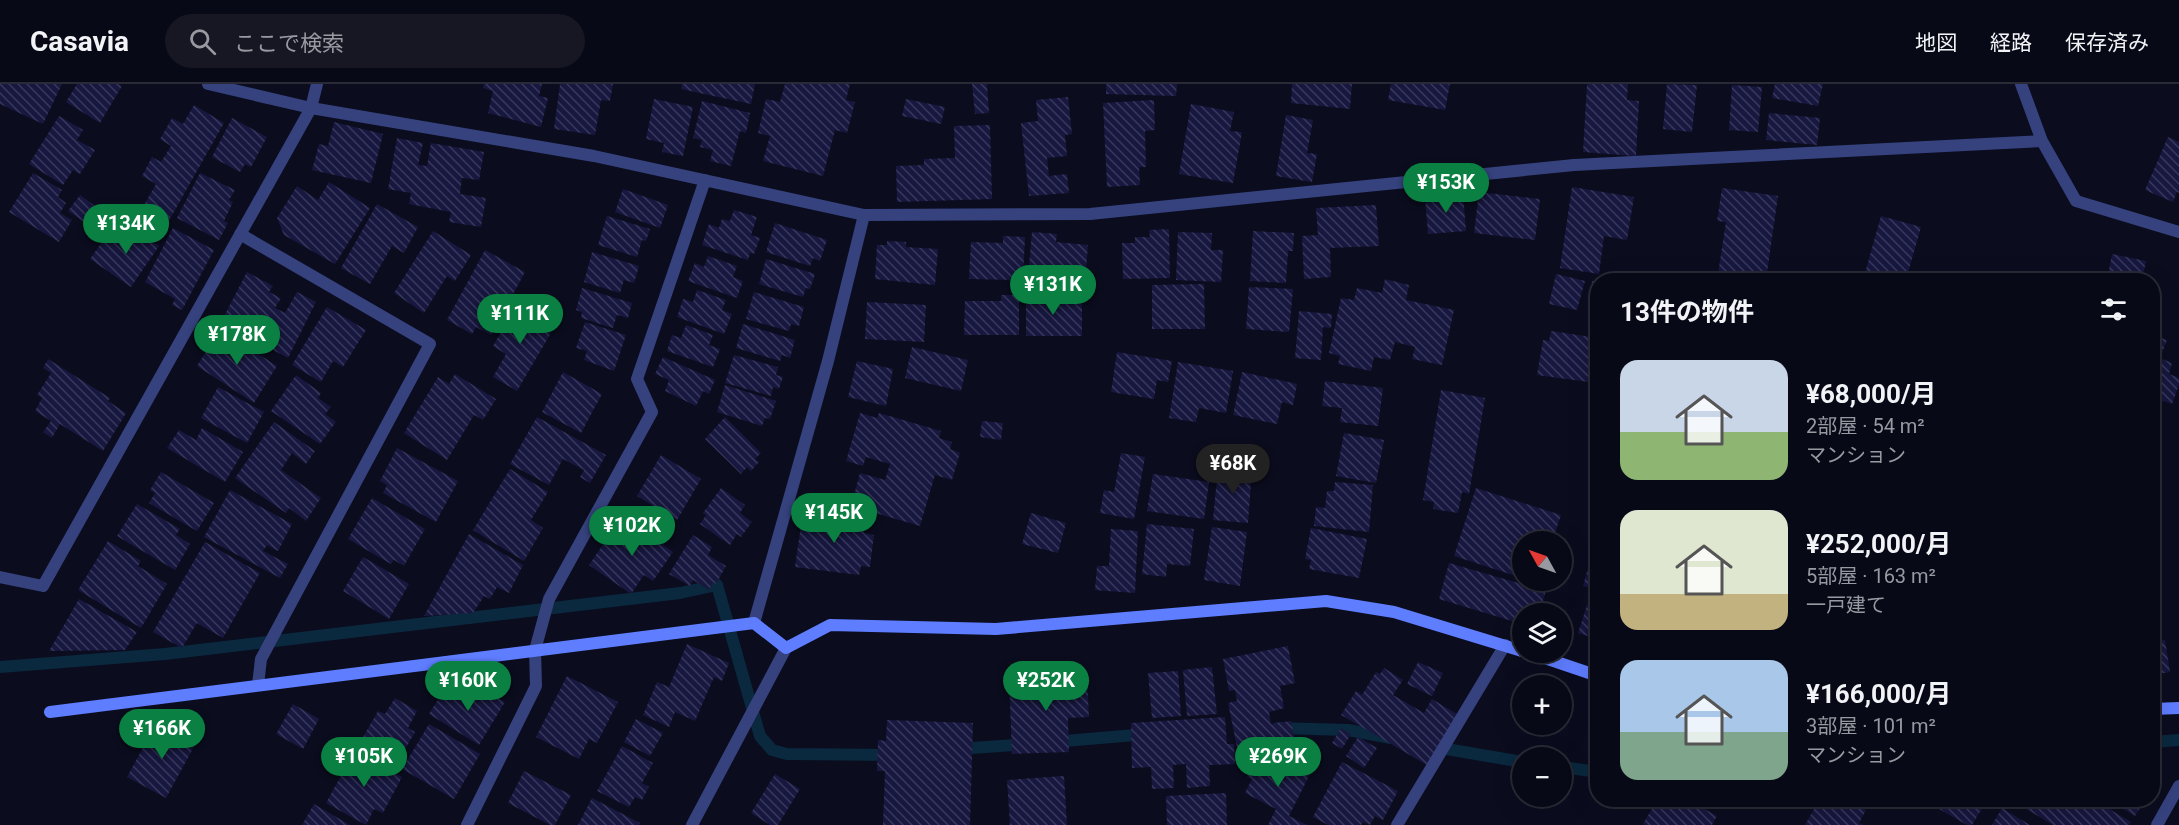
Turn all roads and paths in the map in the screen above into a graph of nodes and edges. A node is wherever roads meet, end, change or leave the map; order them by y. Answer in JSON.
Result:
{"nodes":[{"id":1,"x":208,"y":84,"type":"edge"},
{"id":2,"x":317,"y":84,"type":"edge"},
{"id":3,"x":2021,"y":84,"type":"edge"},
{"id":4,"x":311,"y":108,"type":"junction"},
{"id":5,"x":2042,"y":141,"type":"junction"},
{"id":6,"x":705,"y":180,"type":"junction"},
{"id":7,"x":864,"y":215,"type":"junction"},
{"id":8,"x":2179,"y":232,"type":"edge"},
{"id":9,"x":240,"y":234,"type":"junction"},
{"id":10,"x":0,"y":577,"type":"edge"},
{"id":11,"x":754,"y":623,"type":"junction"},
{"id":12,"x":1505,"y":645,"type":"junction"},
{"id":13,"x":1512,"y":647,"type":"edge"},
{"id":14,"x":786,"y":648,"type":"junction"},
{"id":15,"x":535,"y":650,"type":"junction"},
{"id":16,"x":1560,"y":663,"type":"edge"},
{"id":17,"x":1590,"y":673,"type":"edge"},
{"id":18,"x":258,"y":685,"type":"junction"},
{"id":19,"x":2179,"y":708,"type":"edge"},
{"id":20,"x":2160,"y":709,"type":"edge"},
{"id":21,"x":50,"y":712,"type":"dead end"},
{"id":22,"x":2179,"y":786,"type":"edge"},
{"id":23,"x":467,"y":825,"type":"edge"},
{"id":24,"x":692,"y":825,"type":"edge"},
{"id":25,"x":1397,"y":825,"type":"edge"},
{"id":26,"x":2157,"y":825,"type":"edge"}],
"edges":[{"from":1,"to":4,"type":"street"},
{"from":2,"to":4,"type":"street"},
{"from":3,"to":5,"type":"street"},
{"from":4,"to":6,"type":"street"},
{"from":4,"to":9,"type":"street"},
{"from":5,"to":7,"type":"street"},
{"from":5,"to":8,"type":"street"},
{"from":6,"to":7,"type":"street"},
{"from":6,"to":15,"type":"street"},
{"from":7,"to":11,"type":"street"},
{"from":9,"to":10,"type":"street"},
{"from":9,"to":18,"type":"street"},
{"from":11,"to":14,"type":"street"},
{"from":11,"to":15,"type":"street"},
{"from":12,"to":13,"type":"street"},
{"from":12,"to":14,"type":"street"},
{"from":12,"to":25,"type":"street"},
{"from":14,"to":24,"type":"street"},
{"from":15,"to":18,"type":"street"},
{"from":15,"to":23,"type":"street"},
{"from":16,"to":17,"type":"street"},
{"from":18,"to":21,"type":"street"},
{"from":19,"to":20,"type":"street"},
{"from":22,"to":26,"type":"street"}]}
